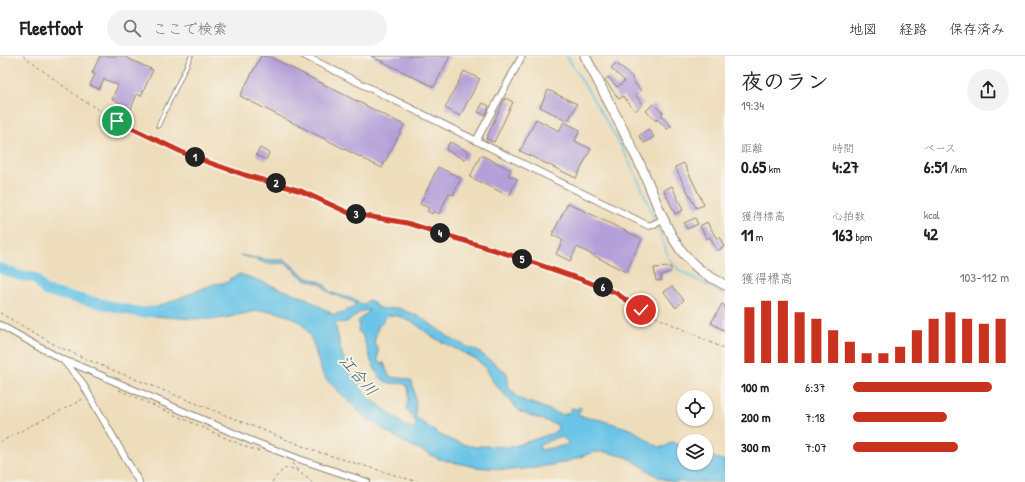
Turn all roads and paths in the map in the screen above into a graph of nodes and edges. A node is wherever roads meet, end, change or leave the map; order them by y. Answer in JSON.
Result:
{"nodes":[{"id":1,"x":24,"y":56,"type":"edge"},
{"id":2,"x":191,"y":56,"type":"edge"},
{"id":3,"x":305,"y":56,"type":"edge"},
{"id":4,"x":522,"y":56,"type":"edge"},
{"id":5,"x":585,"y":56,"type":"edge"},
{"id":6,"x":158,"y":126,"type":"dead end"},
{"id":7,"x":476,"y":142,"type":"junction"},
{"id":8,"x":663,"y":220,"type":"junction"},
{"id":9,"x":725,"y":285,"type":"edge"},
{"id":10,"x":0,"y":314,"type":"edge"},
{"id":11,"x":0,"y":325,"type":"edge"},
{"id":12,"x":725,"y":349,"type":"edge"},
{"id":13,"x":63,"y":360,"type":"junction"},
{"id":14,"x":118,"y":390,"type":"dead end"},
{"id":15,"x":89,"y":396,"type":"junction"},
{"id":16,"x":0,"y":442,"type":"edge"},
{"id":17,"x":263,"y":452,"type":"dead end"},
{"id":18,"x":289,"y":461,"type":"dead end"},
{"id":19,"x":299,"y":472,"type":"junction"},
{"id":20,"x":358,"y":480,"type":"edge"},
{"id":21,"x":139,"y":482,"type":"edge"},
{"id":22,"x":272,"y":482,"type":"edge"},
{"id":23,"x":312,"y":482,"type":"edge"},
{"id":24,"x":367,"y":482,"type":"edge"},
{"id":25,"x":418,"y":482,"type":"edge"}],
"edges":[{"from":1,"to":12,"type":"path"},
{"from":2,"to":6,"type":"lane"},
{"from":3,"to":7,"type":"street"},
{"from":4,"to":7,"type":"street"},
{"from":5,"to":8,"type":"street"},
{"from":7,"to":8,"type":"street"},
{"from":8,"to":9,"type":"street"},
{"from":10,"to":25,"type":"path"},
{"from":11,"to":13,"type":"street"},
{"from":13,"to":15,"type":"street"},
{"from":13,"to":20,"type":"street"},
{"from":14,"to":17,"type":"path"},
{"from":15,"to":16,"type":"path"},
{"from":15,"to":21,"type":"street"},
{"from":18,"to":19,"type":"path"},
{"from":19,"to":22,"type":"path"},
{"from":19,"to":23,"type":"path"},
{"from":20,"to":24,"type":"street"}]}
